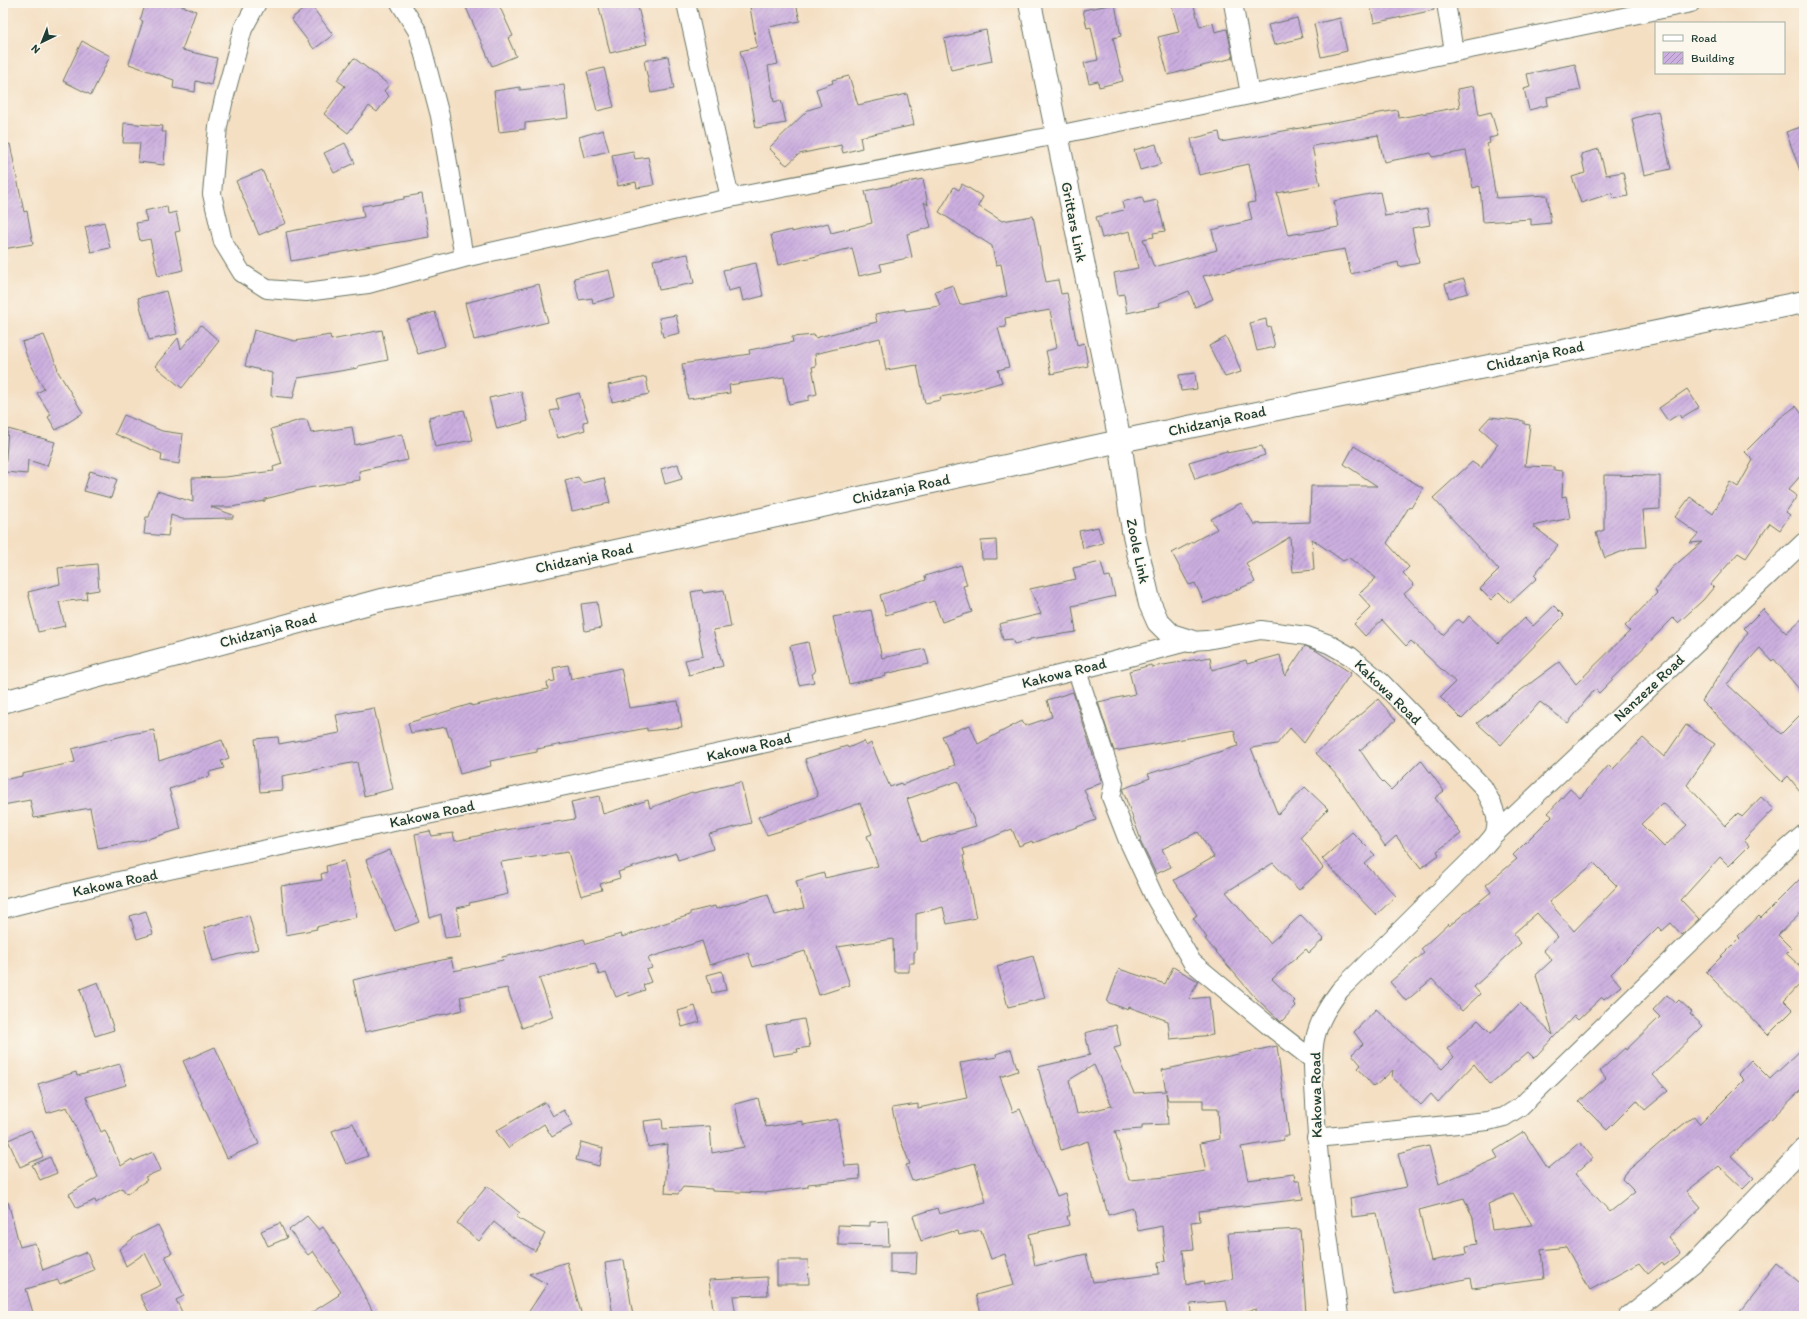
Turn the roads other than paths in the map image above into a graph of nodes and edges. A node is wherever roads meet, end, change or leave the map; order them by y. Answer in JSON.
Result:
{"nodes":[{"id":1,"x":257,"y":3,"type":"edge"},
{"id":2,"x":400,"y":3,"type":"edge"},
{"id":3,"x":686,"y":3,"type":"edge"},
{"id":4,"x":1030,"y":3,"type":"edge"},
{"id":5,"x":1233,"y":3,"type":"edge"},
{"id":6,"x":1446,"y":3,"type":"edge"},
{"id":7,"x":1691,"y":3,"type":"edge"},
{"id":8,"x":1454,"y":52,"type":"junction"},
{"id":9,"x":1250,"y":94,"type":"junction"},
{"id":10,"x":1057,"y":135,"type":"junction"},
{"id":11,"x":730,"y":198,"type":"junction"},
{"id":12,"x":464,"y":258,"type":"junction"},
{"id":13,"x":1804,"y":302,"type":"edge"},
{"id":14,"x":1120,"y":441,"type":"junction"},
{"id":15,"x":1804,"y":542,"type":"edge"},
{"id":16,"x":1190,"y":641,"type":"junction"},
{"id":17,"x":1077,"y":671,"type":"junction"},
{"id":18,"x":3,"y":702,"type":"edge"},
{"id":19,"x":1495,"y":834,"type":"junction"},
{"id":20,"x":1804,"y":834,"type":"edge"},
{"id":21,"x":3,"y":909,"type":"edge"},
{"id":22,"x":1313,"y":1060,"type":"junction"},
{"id":23,"x":1316,"y":1138,"type":"junction"},
{"id":24,"x":1804,"y":1148,"type":"edge"},
{"id":25,"x":1339,"y":1316,"type":"edge"},
{"id":26,"x":1628,"y":1316,"type":"edge"}],
"edges":[{"from":1,"to":12,"type":"street"},
{"from":2,"to":12,"type":"street"},
{"from":3,"to":11,"type":"street"},
{"from":4,"to":10,"type":"street","name":"Grittars Link"},
{"from":5,"to":9,"type":"street"},
{"from":6,"to":8,"type":"street"},
{"from":7,"to":8,"type":"street"},
{"from":8,"to":9,"type":"street"},
{"from":9,"to":10,"type":"street"},
{"from":10,"to":11,"type":"street"},
{"from":10,"to":14,"type":"street","name":"Grittars Link"},
{"from":11,"to":12,"type":"street"},
{"from":13,"to":14,"type":"street","name":"Chidzanja Road"},
{"from":14,"to":16,"type":"street","name":"Zoole Link"},
{"from":14,"to":18,"type":"street","name":"Chidzanja Road"},
{"from":15,"to":19,"type":"street","name":"Nanzeze Road"},
{"from":16,"to":17,"type":"street","name":"Kakowa Road"},
{"from":16,"to":19,"type":"street","name":"Kakowa Road"},
{"from":17,"to":21,"type":"street","name":"Kakowa Road"},
{"from":17,"to":22,"type":"street"},
{"from":19,"to":22,"type":"street","name":"Kakowa Road"},
{"from":20,"to":23,"type":"street"},
{"from":22,"to":23,"type":"street","name":"Kakowa Road"},
{"from":23,"to":25,"type":"street","name":"Kakowa Road"},
{"from":24,"to":26,"type":"street"}]}
